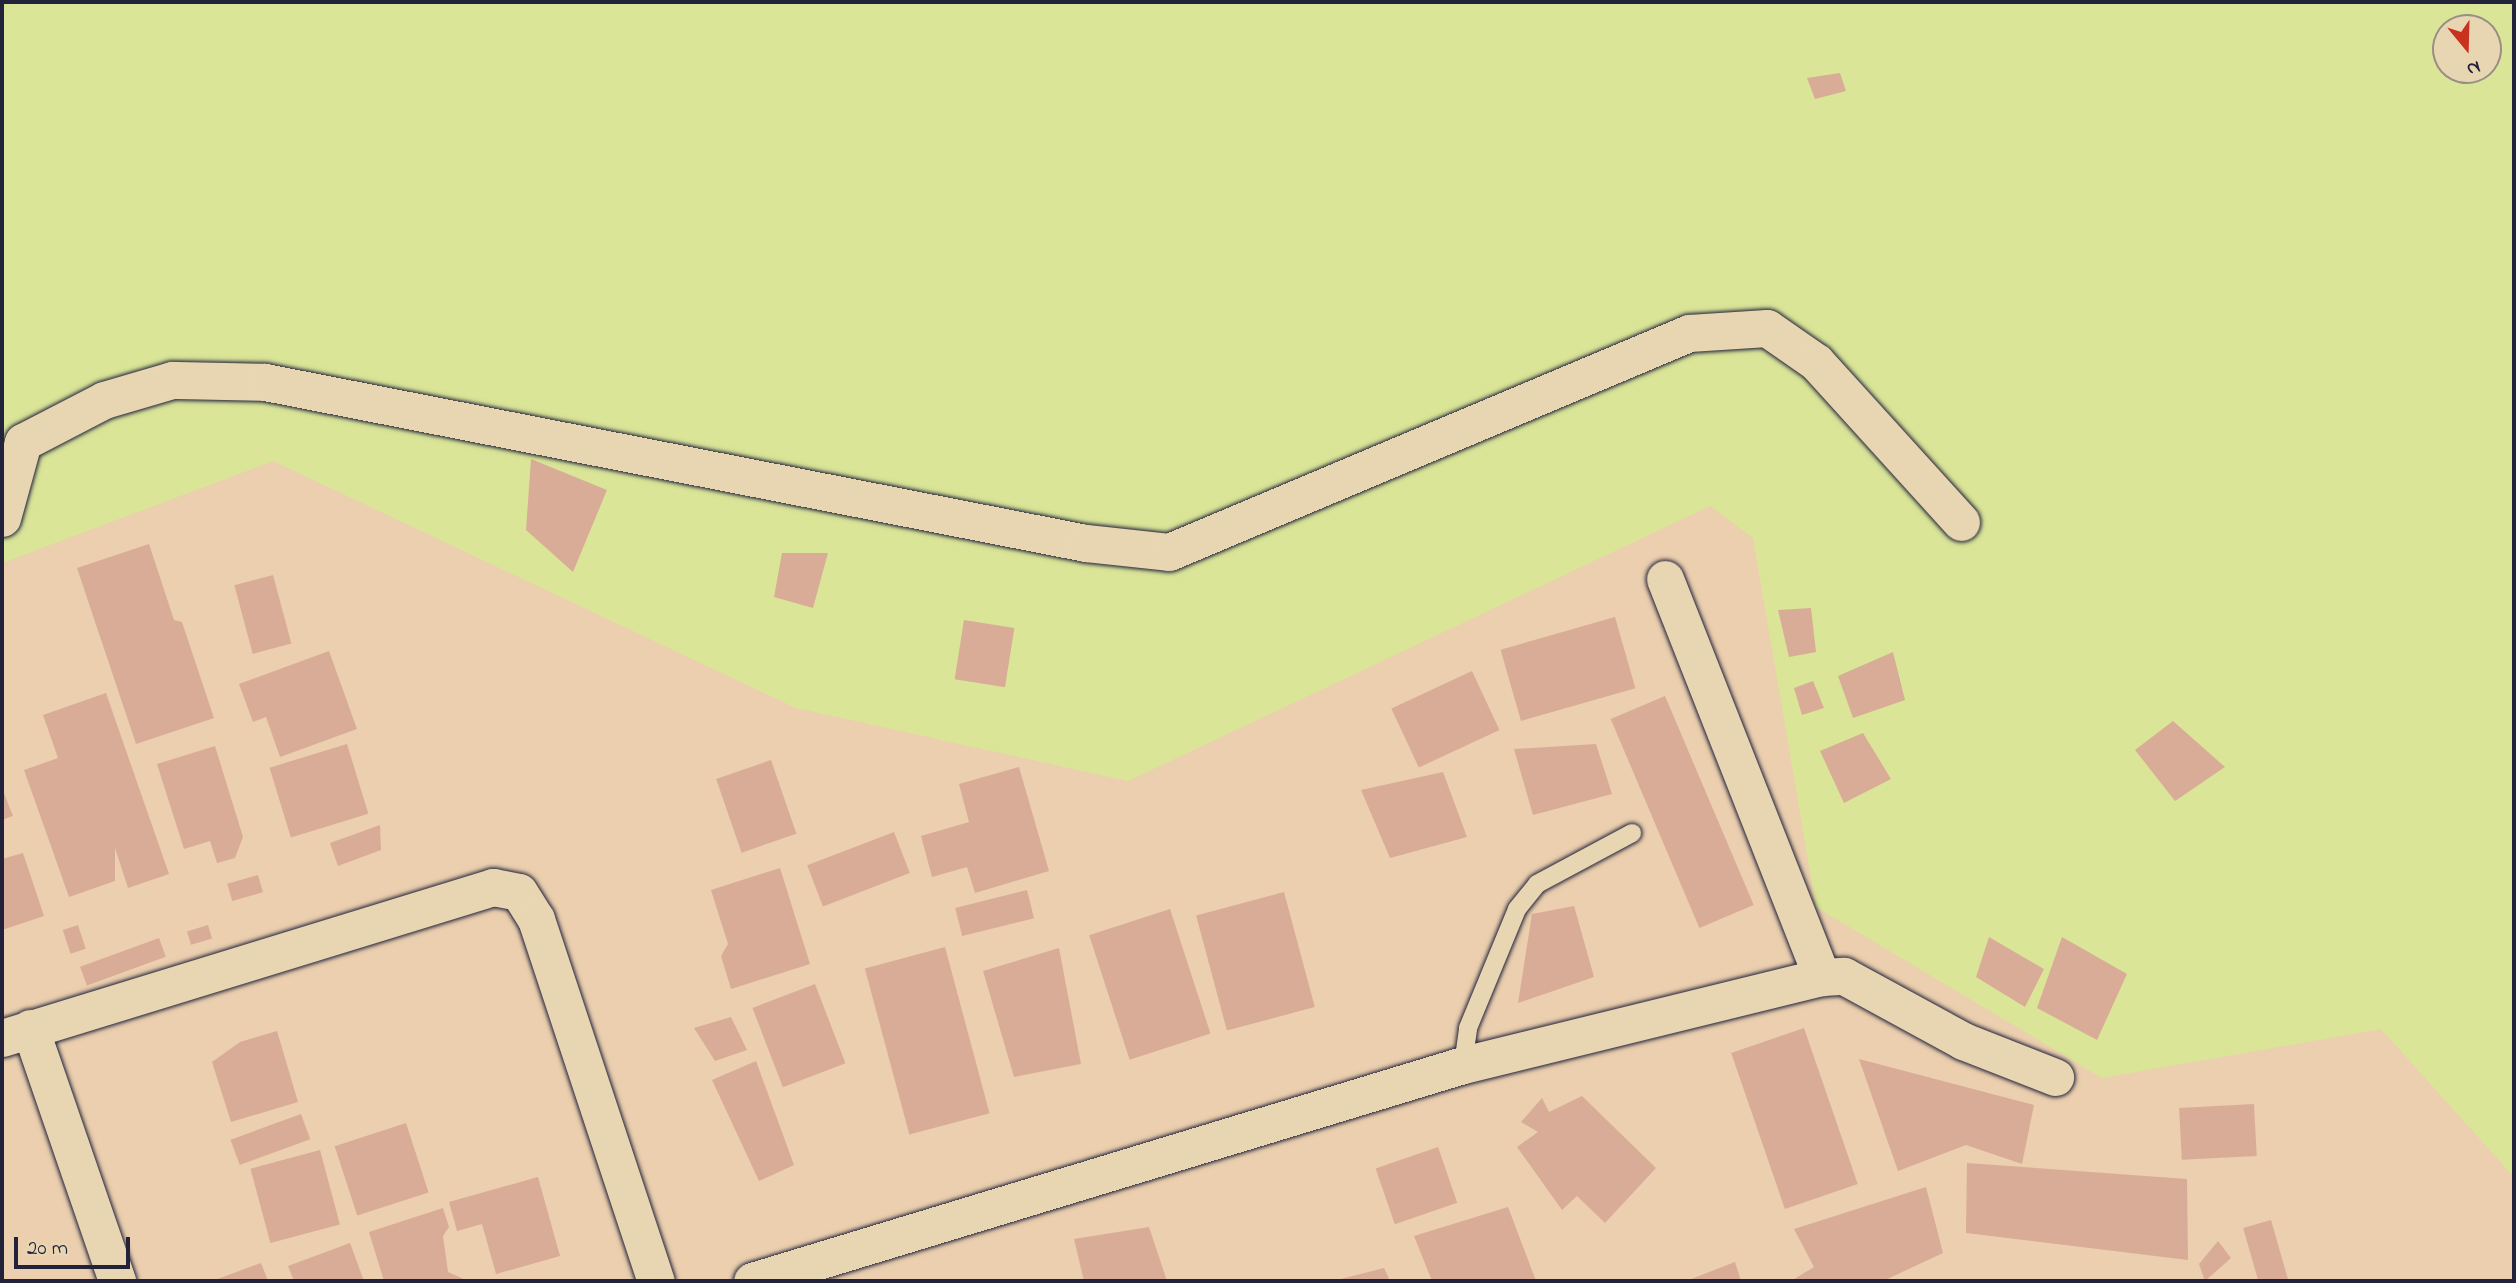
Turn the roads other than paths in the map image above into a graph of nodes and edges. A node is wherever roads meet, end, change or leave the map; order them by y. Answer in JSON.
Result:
{"nodes":[{"id":1,"x":2,"y":518,"type":"edge"},
{"id":2,"x":1961,"y":522,"type":"dead end"},
{"id":3,"x":1665,"y":579,"type":"dead end"},
{"id":4,"x":1632,"y":833,"type":"dead end"},
{"id":5,"x":1822,"y":977,"type":"junction"},
{"id":6,"x":16,"y":1033,"type":"edge"},
{"id":7,"x":1463,"y":1065,"type":"junction"},
{"id":8,"x":2055,"y":1077,"type":"dead end"},
{"id":9,"x":117,"y":1281,"type":"edge"},
{"id":10,"x":656,"y":1281,"type":"edge"},
{"id":11,"x":752,"y":1281,"type":"edge"}],
"edges":[{"from":1,"to":2,"type":"street"},
{"from":3,"to":5,"type":"street"},
{"from":4,"to":7,"type":"lane"},
{"from":5,"to":7,"type":"street"},
{"from":5,"to":8,"type":"street"},
{"from":6,"to":9,"type":"street"},
{"from":6,"to":10,"type":"street"},
{"from":7,"to":11,"type":"street"}]}
